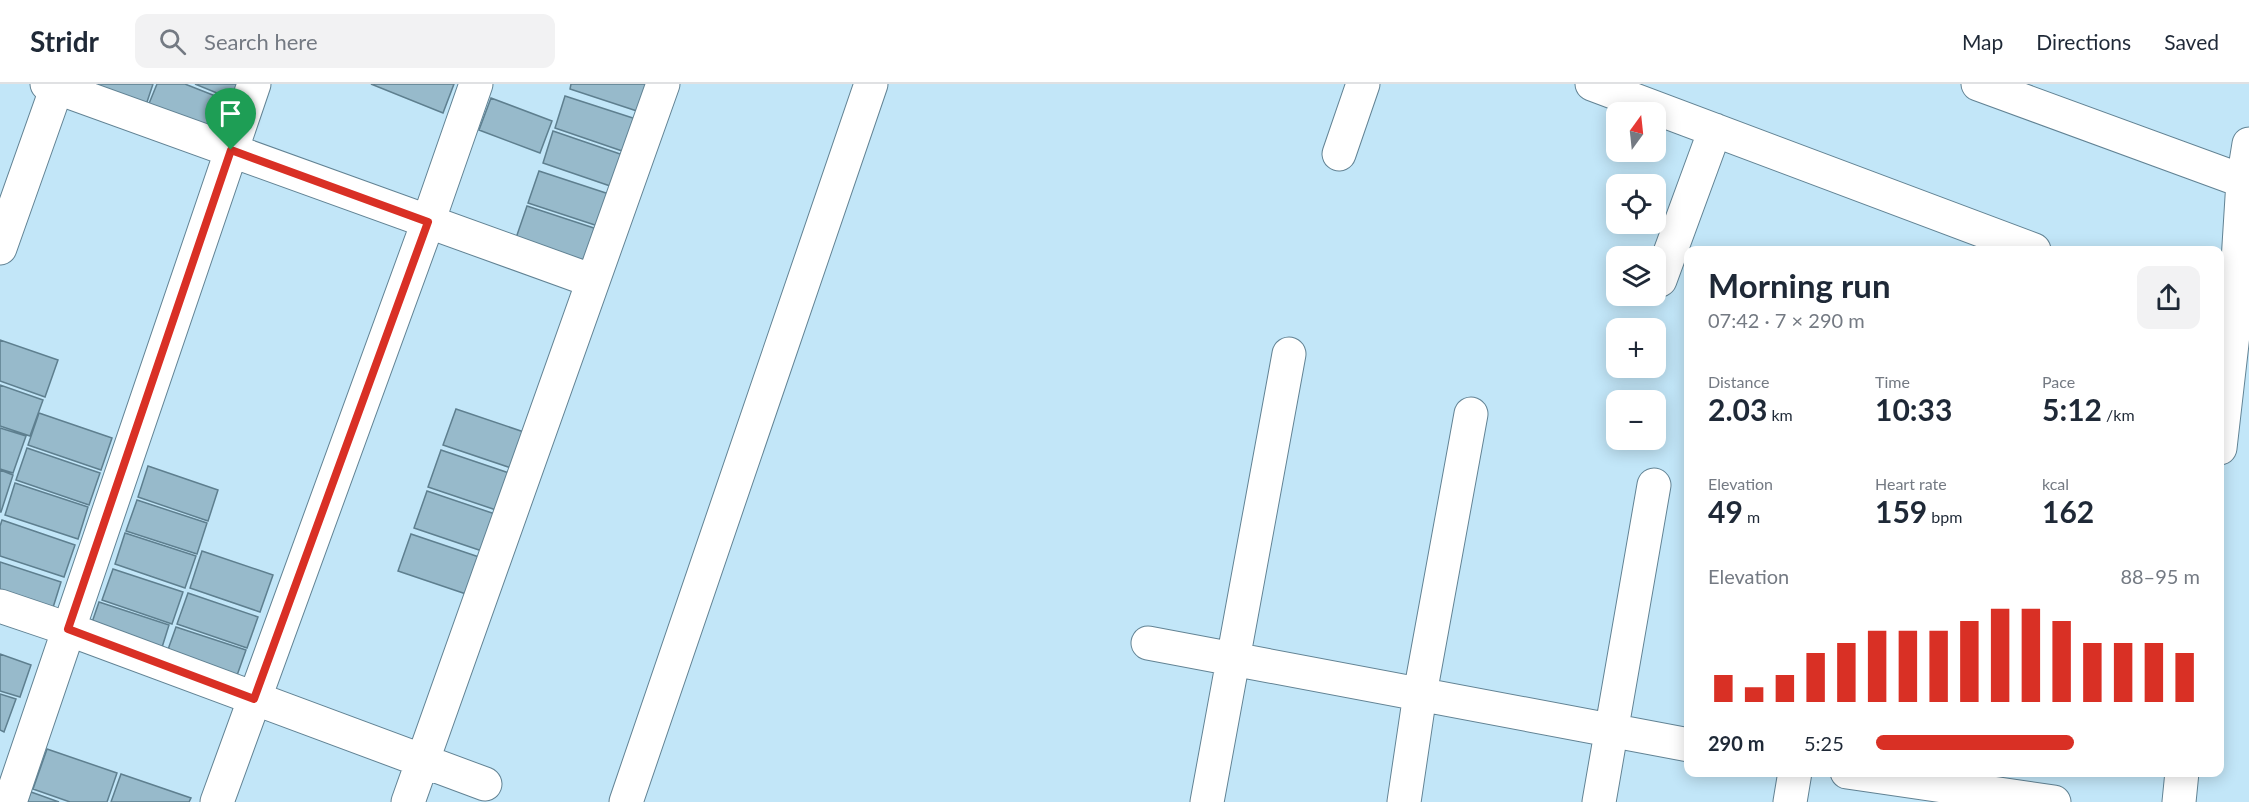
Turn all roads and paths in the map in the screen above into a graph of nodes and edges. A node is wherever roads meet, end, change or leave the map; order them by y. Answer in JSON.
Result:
{"nodes":[{"id":1,"x":254,"y":84,"type":"edge"},
{"id":2,"x":476,"y":84,"type":"edge"},
{"id":3,"x":663,"y":84,"type":"edge"},
{"id":4,"x":871,"y":84,"type":"edge"},
{"id":5,"x":1364,"y":84,"type":"edge"},
{"id":6,"x":1592,"y":84,"type":"edge"},
{"id":7,"x":1978,"y":84,"type":"edge"},
{"id":8,"x":54,"y":85,"type":"edge"},
{"id":9,"x":1714,"y":130,"type":"junction"},
{"id":10,"x":2249,"y":144,"type":"edge"},
{"id":11,"x":231,"y":150,"type":"junction"},
{"id":12,"x":1339,"y":154,"type":"dead end"},
{"id":13,"x":2243,"y":181,"type":"junction"},
{"id":14,"x":428,"y":222,"type":"junction"},
{"id":15,"x":2023,"y":246,"type":"edge"},
{"id":16,"x":0,"y":248,"type":"edge"},
{"id":17,"x":1666,"y":263,"type":"edge"},
{"id":18,"x":593,"y":281,"type":"junction"},
{"id":19,"x":2227,"y":323,"type":"edge"},
{"id":20,"x":1289,"y":354,"type":"dead end"},
{"id":21,"x":1471,"y":414,"type":"dead end"},
{"id":22,"x":2230,"y":439,"type":"edge"},
{"id":23,"x":1654,"y":485,"type":"dead end"},
{"id":24,"x":0,"y":606,"type":"edge"},
{"id":25,"x":68,"y":629,"type":"junction"},
{"id":26,"x":1148,"y":643,"type":"dead end"},
{"id":27,"x":1233,"y":659,"type":"junction"},
{"id":28,"x":1420,"y":694,"type":"junction"},
{"id":29,"x":254,"y":699,"type":"junction"},
{"id":30,"x":1611,"y":730,"type":"junction"},
{"id":31,"x":1684,"y":744,"type":"edge"},
{"id":32,"x":422,"y":761,"type":"junction"},
{"id":33,"x":1794,"y":777,"type":"edge"},
{"id":34,"x":1890,"y":777,"type":"edge"},
{"id":35,"x":2182,"y":777,"type":"edge"},
{"id":36,"x":485,"y":784,"type":"dead end"},
{"id":37,"x":1993,"y":789,"type":"edge"},
{"id":38,"x":10,"y":802,"type":"edge"},
{"id":39,"x":217,"y":802,"type":"edge"},
{"id":40,"x":408,"y":802,"type":"edge"},
{"id":41,"x":626,"y":802,"type":"edge"},
{"id":42,"x":1207,"y":802,"type":"edge"},
{"id":43,"x":1404,"y":802,"type":"edge"},
{"id":44,"x":1599,"y":802,"type":"edge"},
{"id":45,"x":1790,"y":802,"type":"edge"},
{"id":46,"x":2054,"y":802,"type":"edge"},
{"id":47,"x":2179,"y":802,"type":"edge"}],
"edges":[{"from":1,"to":11,"type":"street"},
{"from":2,"to":14,"type":"street"},
{"from":3,"to":18,"type":"street"},
{"from":4,"to":41,"type":"street"},
{"from":5,"to":12,"type":"street"},
{"from":6,"to":9,"type":"street"},
{"from":7,"to":13,"type":"street"},
{"from":8,"to":11,"type":"street"},
{"from":8,"to":16,"type":"street"},
{"from":9,"to":15,"type":"street"},
{"from":9,"to":17,"type":"street"},
{"from":10,"to":13,"type":"street"},
{"from":11,"to":14,"type":"street"},
{"from":11,"to":25,"type":"street"},
{"from":13,"to":19,"type":"street"},
{"from":14,"to":18,"type":"street"},
{"from":14,"to":29,"type":"street"},
{"from":18,"to":32,"type":"street"},
{"from":19,"to":22,"type":"street"},
{"from":20,"to":27,"type":"street"},
{"from":21,"to":28,"type":"street"},
{"from":23,"to":30,"type":"street"},
{"from":24,"to":25,"type":"street"},
{"from":25,"to":29,"type":"street"},
{"from":25,"to":38,"type":"street"},
{"from":26,"to":27,"type":"street"},
{"from":27,"to":28,"type":"street"},
{"from":27,"to":42,"type":"street"},
{"from":28,"to":30,"type":"street"},
{"from":28,"to":43,"type":"street"},
{"from":29,"to":32,"type":"street"},
{"from":29,"to":39,"type":"street"},
{"from":30,"to":31,"type":"street"},
{"from":30,"to":44,"type":"street"},
{"from":32,"to":36,"type":"street"},
{"from":32,"to":40,"type":"street"},
{"from":33,"to":45,"type":"street"},
{"from":34,"to":37,"type":"street"},
{"from":35,"to":47,"type":"street"},
{"from":37,"to":46,"type":"street"}]}
